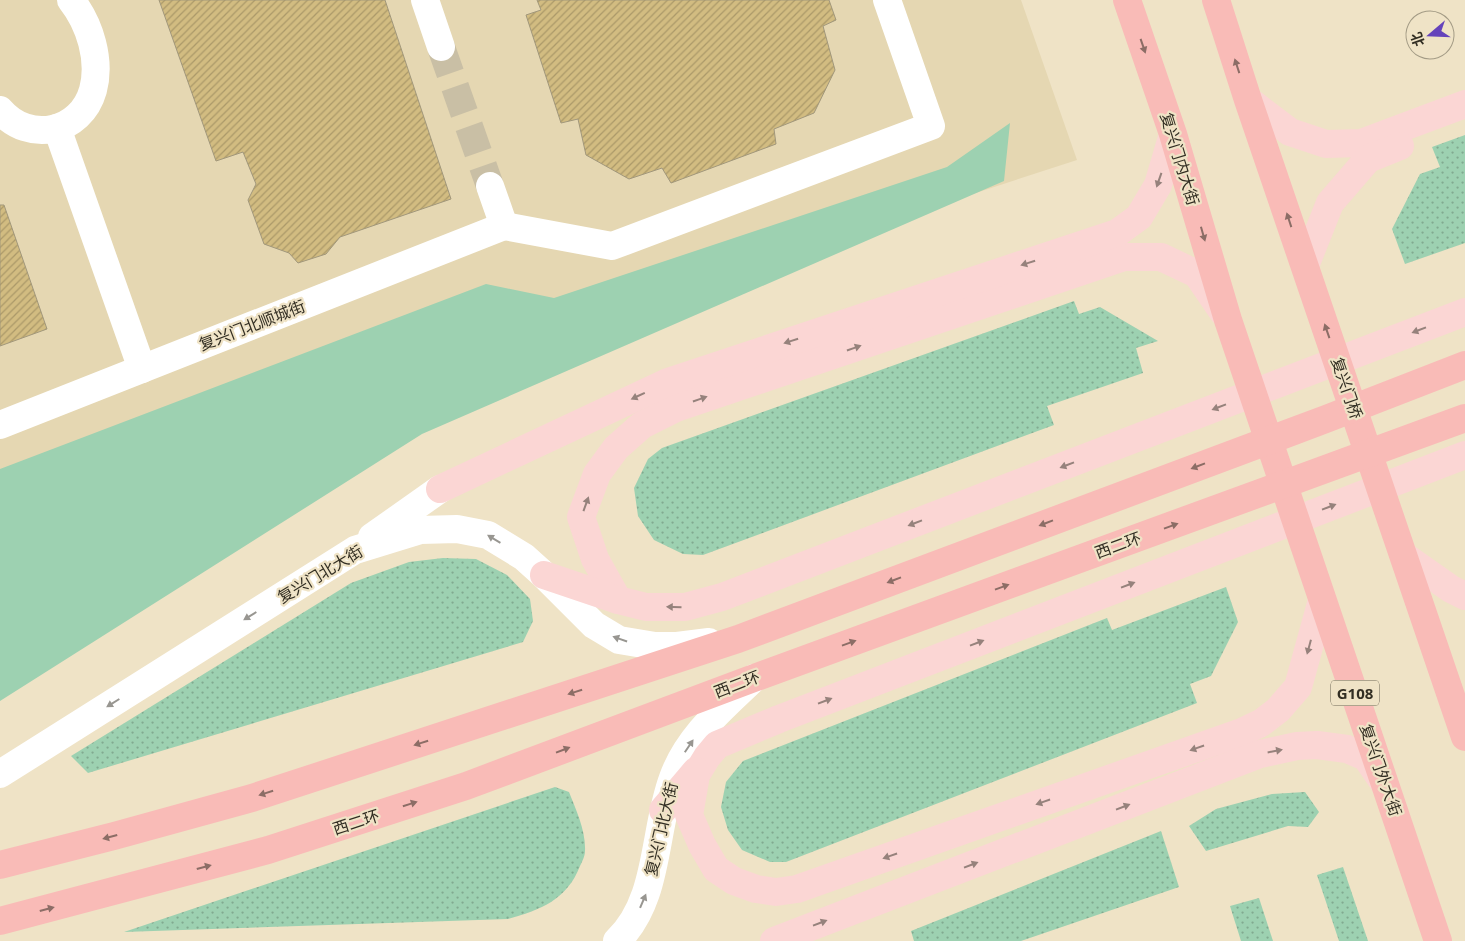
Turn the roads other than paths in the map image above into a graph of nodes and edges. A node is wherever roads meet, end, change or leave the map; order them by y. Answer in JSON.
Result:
{"nodes":[{"id":1,"x":71,"y":0,"type":"edge"},
{"id":2,"x":425,"y":0,"type":"edge"},
{"id":3,"x":887,"y":0,"type":"edge"},
{"id":4,"x":1128,"y":0,"type":"edge"},
{"id":5,"x":1216,"y":0,"type":"edge"},
{"id":6,"x":441,"y":47,"type":"tunnel mouth"},
{"id":7,"x":1248,"y":100,"type":"junction"},
{"id":8,"x":1465,"y":104,"type":"edge"},
{"id":9,"x":0,"y":110,"type":"edge"},
{"id":10,"x":1465,"y":121,"type":"edge"},
{"id":11,"x":57,"y":128,"type":"junction"},
{"id":12,"x":1173,"y":134,"type":"junction"},
{"id":13,"x":490,"y":186,"type":"tunnel mouth"},
{"id":14,"x":504,"y":226,"type":"junction"},
{"id":15,"x":1304,"y":266,"type":"junction"},
{"id":16,"x":1465,"y":312,"type":"edge"},
{"id":17,"x":1228,"y":320,"type":"junction"},
{"id":18,"x":1465,"y":365,"type":"edge"},
{"id":19,"x":142,"y":369,"type":"junction"},
{"id":20,"x":1465,"y":418,"type":"edge"},
{"id":21,"x":0,"y":424,"type":"edge"},
{"id":22,"x":1465,"y":455,"type":"edge"},
{"id":23,"x":440,"y":488,"type":"joint"},
{"id":24,"x":355,"y":550,"type":"junction"},
{"id":25,"x":1404,"y":556,"type":"junction"},
{"id":26,"x":544,"y":575,"type":"junction"},
{"id":27,"x":1465,"y":596,"type":"edge"},
{"id":28,"x":618,"y":600,"type":"junction"},
{"id":29,"x":1322,"y":600,"type":"junction"},
{"id":30,"x":738,"y":639,"type":"junction"},
{"id":31,"x":754,"y":678,"type":"junction"},
{"id":32,"x":1464,"y":732,"type":"edge"},
{"id":33,"x":707,"y":757,"type":"junction"},
{"id":34,"x":0,"y":774,"type":"edge"},
{"id":35,"x":1387,"y":787,"type":"junction"},
{"id":36,"x":663,"y":810,"type":"junction"},
{"id":37,"x":0,"y":865,"type":"edge"},
{"id":38,"x":0,"y":922,"type":"edge"},
{"id":39,"x":617,"y":941,"type":"edge"},
{"id":40,"x":774,"y":941,"type":"edge"},
{"id":41,"x":1438,"y":941,"type":"edge"}],
"edges":[{"from":1,"to":11,"type":"street"},
{"from":2,"to":6,"type":"street"},
{"from":3,"to":14,"type":"street"},
{"from":4,"to":12,"type":"highway","name":"复兴门内大街","one_way":true},
{"from":7,"to":5,"type":"highway","one_way":true},
{"from":7,"to":8,"type":"main road"},
{"from":15,"to":7,"type":"highway","one_way":true},
{"from":9,"to":11,"type":"street"},
{"from":10,"to":15,"type":"main road"},
{"from":11,"to":19,"type":"street"},
{"from":12,"to":17,"type":"highway","name":"复兴门内大街","one_way":true},
{"from":12,"to":23,"type":"main road","one_way":true},
{"from":13,"to":14,"type":"street"},
{"from":14,"to":19,"type":"street","name":"复兴门北顺城街"},
{"from":25,"to":15,"type":"highway","name":"复兴门桥","one_way":true},
{"from":16,"to":28,"type":"main road","one_way":true},
{"from":28,"to":17,"type":"main road","one_way":true},
{"from":17,"to":29,"type":"highway","name":"复兴门外大街"},
{"from":18,"to":30,"type":"highway","one_way":true},
{"from":19,"to":21,"type":"street","name":"复兴门北顺城街"},
{"from":31,"to":20,"type":"highway","name":"西二环","one_way":true},
{"from":33,"to":22,"type":"main road","one_way":true},
{"from":23,"to":24,"type":"street"},
{"from":26,"to":24,"type":"street","name":"复兴门北大街","one_way":true},
{"from":24,"to":34,"type":"street","name":"复兴门北大街","one_way":true},
{"from":25,"to":27,"type":"main road"},
{"from":25,"to":32,"type":"highway"},
{"from":26,"to":28,"type":"main road"},
{"from":30,"to":26,"type":"street","name":"复兴门北大街","one_way":true},
{"from":29,"to":33,"type":"main road","one_way":true},
{"from":29,"to":35,"type":"highway","name":"复兴门外大街","number":"G108"},
{"from":30,"to":37,"type":"highway","one_way":true},
{"from":36,"to":31,"type":"street","name":"复兴门北大街","one_way":true},
{"from":38,"to":31,"type":"highway","name":"西二环","one_way":true},
{"from":33,"to":36,"type":"main road"},
{"from":40,"to":35,"type":"main road","one_way":true},
{"from":35,"to":41,"type":"highway","name":"复兴门外大街","number":"G108"},
{"from":39,"to":36,"type":"street","name":"复兴门北大街","one_way":true}]}
